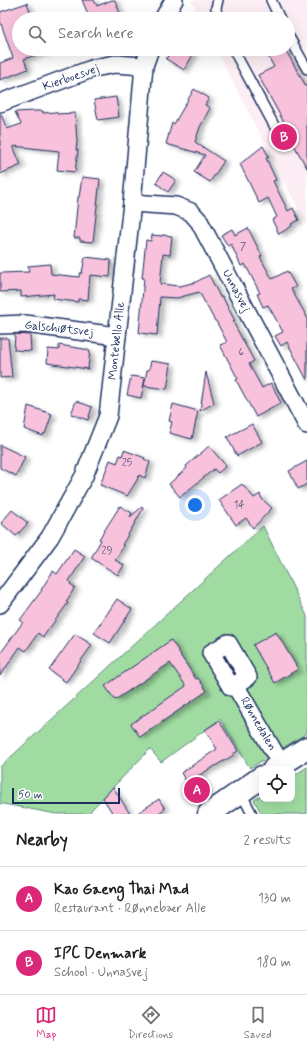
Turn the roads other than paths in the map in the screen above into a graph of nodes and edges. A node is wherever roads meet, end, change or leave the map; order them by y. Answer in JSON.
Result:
{"nodes":[{"id":1,"x":174,"y":0,"type":"edge"},
{"id":2,"x":218,"y":0,"type":"edge"},
{"id":3,"x":271,"y":0,"type":"edge"},
{"id":4,"x":167,"y":12,"type":"edge"},
{"id":5,"x":217,"y":12,"type":"edge"},
{"id":6,"x":277,"y":12,"type":"edge"},
{"id":7,"x":295,"y":48,"type":"edge"},
{"id":8,"x":148,"y":56,"type":"edge"},
{"id":9,"x":237,"y":56,"type":"edge"},
{"id":10,"x":144,"y":66,"type":"junction"},
{"id":11,"x":307,"y":69,"type":"edge"},
{"id":12,"x":0,"y":103,"type":"edge"},
{"id":13,"x":276,"y":129,"type":"dead end"},
{"id":14,"x":132,"y":203,"type":"junction"},
{"id":15,"x":0,"y":325,"type":"edge"},
{"id":16,"x":117,"y":336,"type":"junction"},
{"id":17,"x":307,"y":425,"type":"edge"},
{"id":18,"x":0,"y":604,"type":"edge"},
{"id":19,"x":235,"y":685,"type":"dead end"},
{"id":20,"x":307,"y":748,"type":"edge"},
{"id":21,"x":278,"y":766,"type":"edge"},
{"id":22,"x":259,"y":779,"type":"edge"},
{"id":23,"x":240,"y":791,"type":"junction"},
{"id":24,"x":210,"y":814,"type":"edge"},
{"id":25,"x":252,"y":814,"type":"edge"}],
"edges":[{"from":1,"to":4,"type":"street"},
{"from":2,"to":5,"type":"lane"},
{"from":3,"to":6,"type":"lane"},
{"from":7,"to":11,"type":"lane"},
{"from":8,"to":10,"type":"street","name":"Montebello Alle"},
{"from":9,"to":13,"type":"lane"},
{"from":10,"to":12,"type":"street","name":"Kierboesvej"},
{"from":10,"to":14,"type":"street","name":"Montebello Alle"},
{"from":14,"to":16,"type":"street","name":"Montebello Alle"},
{"from":14,"to":17,"type":"street","name":"Unnasvej"},
{"from":15,"to":16,"type":"street","name":"Galschiøtsvej"},
{"from":16,"to":18,"type":"street","name":"Montebello Alle"},
{"from":19,"to":21,"type":"street","name":"Rønnedalen"},
{"from":20,"to":21,"type":"main road"},
{"from":22,"to":23,"type":"main road"},
{"from":23,"to":24,"type":"main road"},
{"from":23,"to":25,"type":"lane"}]}
